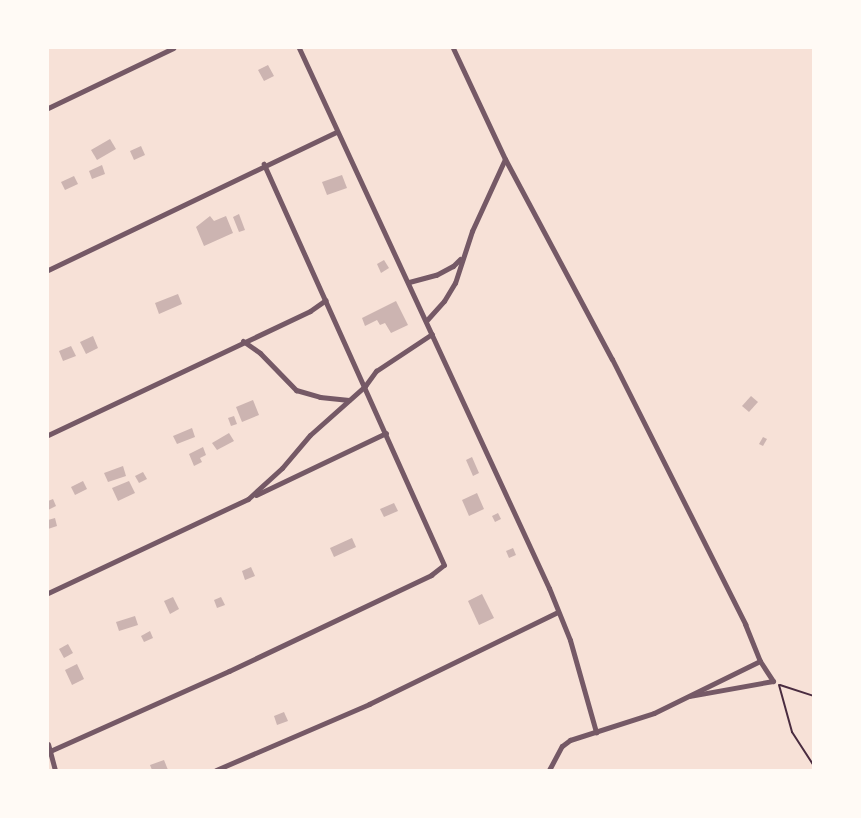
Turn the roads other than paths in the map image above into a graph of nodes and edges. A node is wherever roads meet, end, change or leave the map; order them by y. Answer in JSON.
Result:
{"nodes":[{"id":1,"x":173,"y":48,"type":"edge"},
{"id":2,"x":300,"y":48,"type":"edge"},
{"id":3,"x":453,"y":48,"type":"edge"},
{"id":4,"x":48,"y":108,"type":"edge"},
{"id":5,"x":336,"y":132,"type":"junction"},
{"id":6,"x":505,"y":159,"type":"junction"},
{"id":7,"x":264,"y":164,"type":"junction"},
{"id":8,"x":462,"y":257,"type":"junction"},
{"id":9,"x":48,"y":270,"type":"edge"},
{"id":10,"x":409,"y":282,"type":"junction"},
{"id":11,"x":326,"y":300,"type":"junction"},
{"id":12,"x":426,"y":321,"type":"junction"},
{"id":13,"x":432,"y":334,"type":"junction"},
{"id":14,"x":243,"y":341,"type":"junction"},
{"id":15,"x":365,"y":386,"type":"junction"},
{"id":16,"x":349,"y":400,"type":"junction"},
{"id":17,"x":386,"y":432,"type":"junction"},
{"id":18,"x":48,"y":435,"type":"edge"},
{"id":19,"x":248,"y":498,"type":"junction"},
{"id":20,"x":48,"y":593,"type":"edge"},
{"id":21,"x":558,"y":612,"type":"junction"},
{"id":22,"x":760,"y":661,"type":"junction"},
{"id":23,"x":690,"y":696,"type":"junction"},
{"id":24,"x":596,"y":732,"type":"junction"},
{"id":25,"x":48,"y":744,"type":"edge"},
{"id":26,"x":50,"y":751,"type":"junction"},
{"id":27,"x":55,"y":770,"type":"edge"},
{"id":28,"x":216,"y":770,"type":"edge"},
{"id":29,"x":549,"y":770,"type":"edge"}],
"edges":[{"from":1,"to":4,"type":"street"},
{"from":2,"to":5,"type":"street"},
{"from":3,"to":6,"type":"street"},
{"from":5,"to":7,"type":"street"},
{"from":5,"to":10,"type":"street"},
{"from":6,"to":8,"type":"street"},
{"from":6,"to":22,"type":"street"},
{"from":7,"to":9,"type":"street"},
{"from":7,"to":11,"type":"street"},
{"from":8,"to":10,"type":"street"},
{"from":8,"to":12,"type":"street"},
{"from":10,"to":12,"type":"street"},
{"from":11,"to":14,"type":"street"},
{"from":11,"to":15,"type":"street"},
{"from":12,"to":13,"type":"street"},
{"from":13,"to":15,"type":"street"},
{"from":13,"to":21,"type":"street"},
{"from":14,"to":16,"type":"street"},
{"from":14,"to":18,"type":"street"},
{"from":15,"to":16,"type":"street"},
{"from":15,"to":17,"type":"street"},
{"from":16,"to":19,"type":"street"},
{"from":17,"to":19,"type":"street"},
{"from":17,"to":26,"type":"street"},
{"from":19,"to":20,"type":"street"},
{"from":21,"to":24,"type":"street"},
{"from":21,"to":28,"type":"street"},
{"from":22,"to":23,"type":"street"},
{"from":22,"to":23,"type":"street"},
{"from":23,"to":24,"type":"street"},
{"from":24,"to":29,"type":"street"},
{"from":25,"to":26,"type":"street"},
{"from":26,"to":27,"type":"street"}]}
